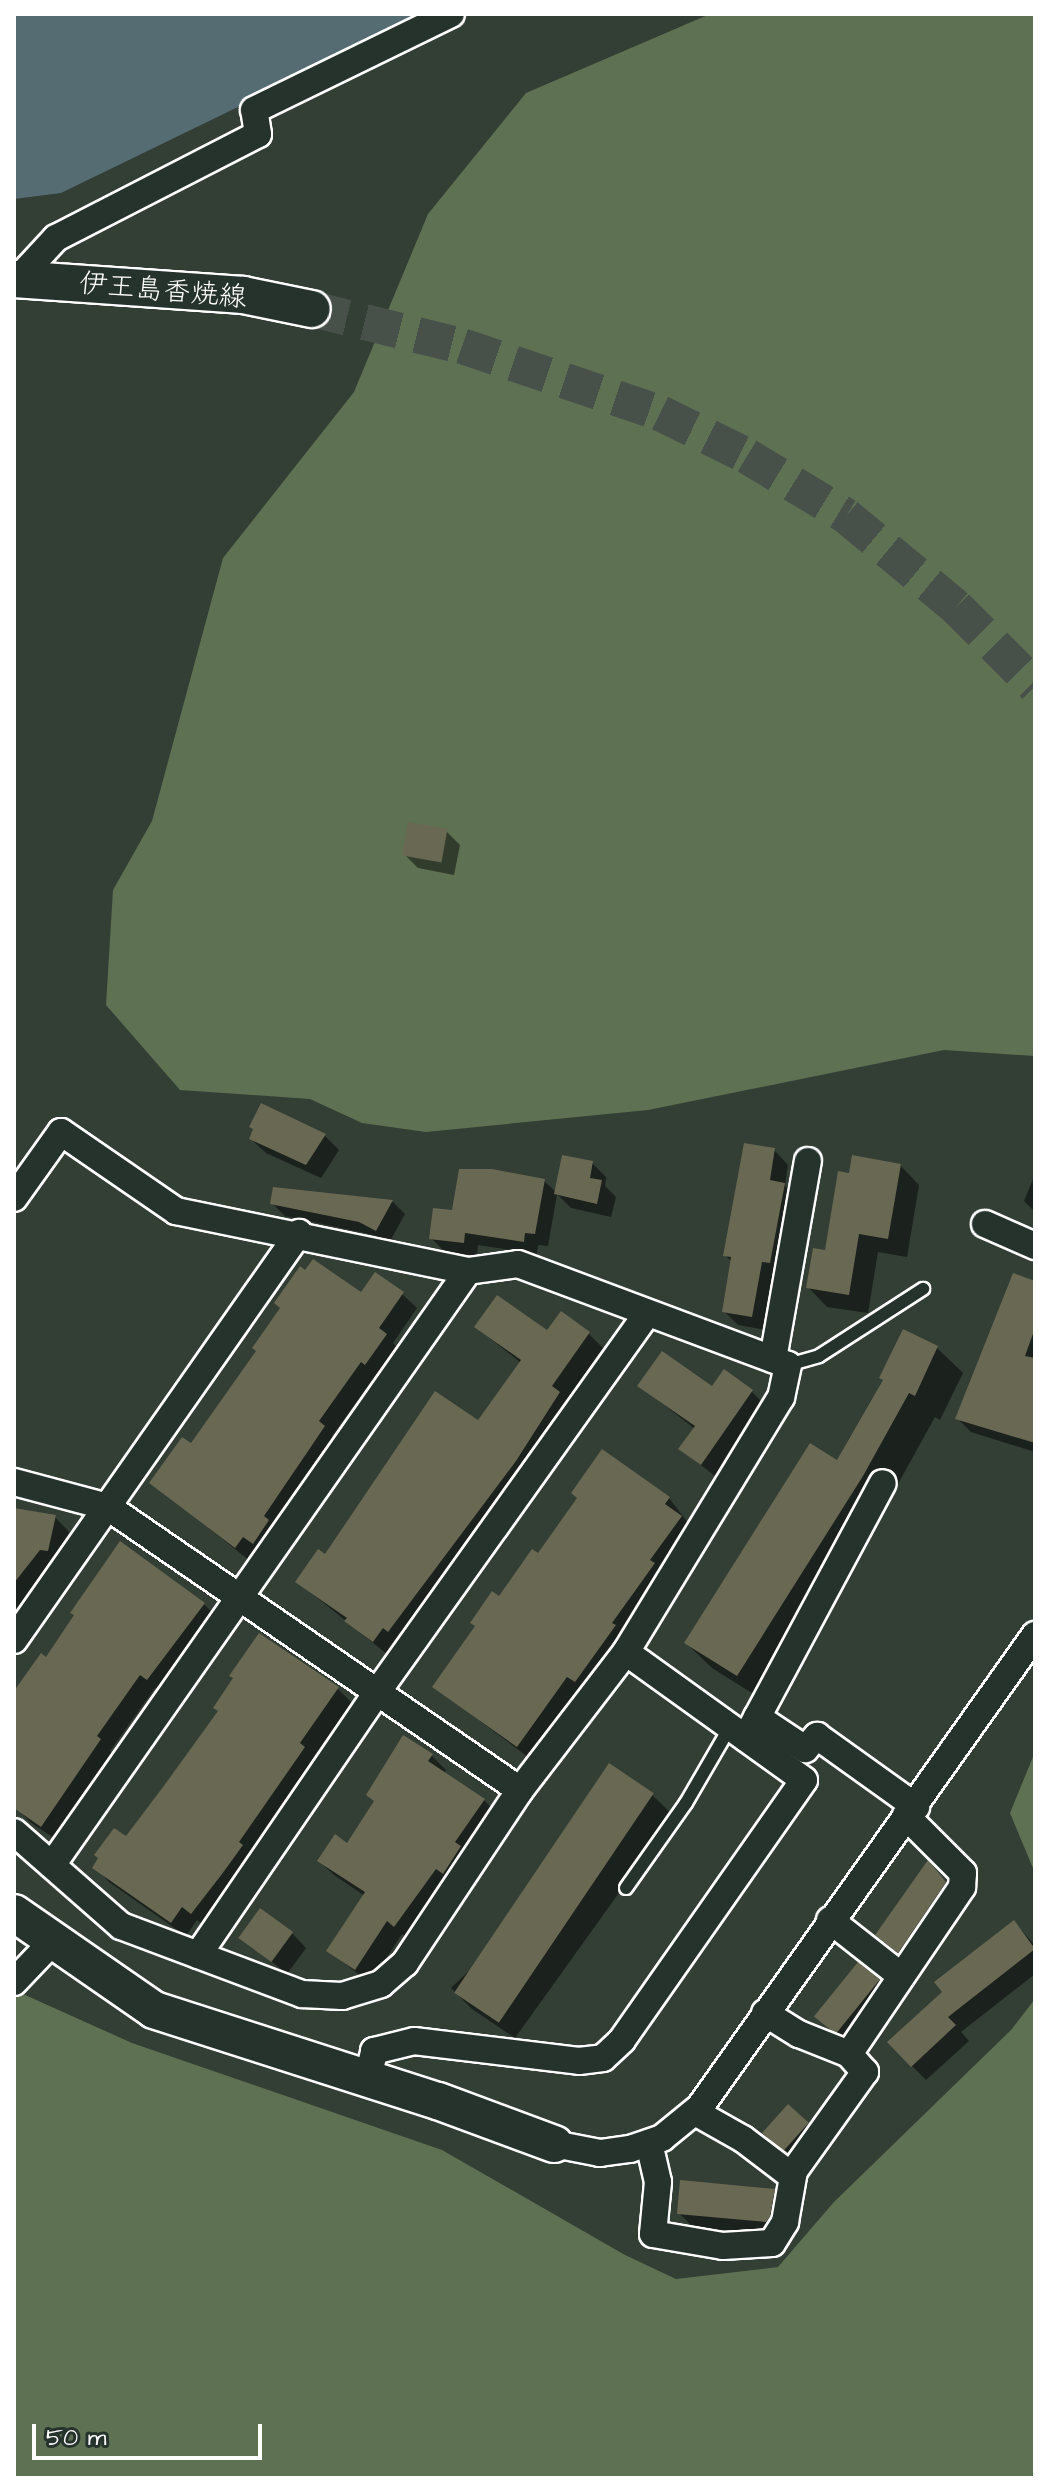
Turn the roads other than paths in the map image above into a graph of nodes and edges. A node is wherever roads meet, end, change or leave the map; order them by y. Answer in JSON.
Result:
{"nodes":[{"id":1,"x":451,"y":14,"type":"edge"},
{"id":2,"x":16,"y":279,"type":"edge"},
{"id":3,"x":312,"y":309,"type":"tunnel mouth"},
{"id":4,"x":808,"y":1161,"type":"dead end"},
{"id":5,"x":14,"y":1198,"type":"edge"},
{"id":6,"x":985,"y":1224,"type":"dead end"},
{"id":7,"x":299,"y":1233,"type":"junction"},
{"id":8,"x":1035,"y":1246,"type":"edge"},
{"id":9,"x":468,"y":1271,"type":"junction"},
{"id":10,"x":923,"y":1289,"type":"dead end"},
{"id":11,"x":647,"y":1314,"type":"junction"},
{"id":12,"x":780,"y":1362,"type":"junction"},
{"id":13,"x":14,"y":1482,"type":"edge"},
{"id":14,"x":883,"y":1483,"type":"dead end"},
{"id":15,"x":108,"y":1507,"type":"junction"},
{"id":16,"x":243,"y":1597,"type":"junction"},
{"id":17,"x":1035,"y":1635,"type":"edge"},
{"id":18,"x":14,"y":1640,"type":"edge"},
{"id":19,"x":626,"y":1652,"type":"junction"},
{"id":20,"x":378,"y":1691,"type":"junction"},
{"id":21,"x":744,"y":1727,"type":"junction"},
{"id":22,"x":520,"y":1790,"type":"junction"},
{"id":23,"x":911,"y":1812,"type":"junction"},
{"id":24,"x":14,"y":1832,"type":"edge"},
{"id":25,"x":52,"y":1865,"type":"junction"},
{"id":26,"x":626,"y":1888,"type":"dead end"},
{"id":27,"x":14,"y":1913,"type":"edge"},
{"id":28,"x":830,"y":1920,"type":"junction"},
{"id":29,"x":54,"y":1940,"type":"junction"},
{"id":30,"x":198,"y":1955,"type":"junction"},
{"id":31,"x":900,"y":1975,"type":"junction"},
{"id":32,"x":14,"y":1982,"type":"edge"},
{"id":33,"x":765,"y":2013,"type":"junction"},
{"id":34,"x":849,"y":2054,"type":"junction"},
{"id":35,"x":368,"y":2078,"type":"junction"},
{"id":36,"x":695,"y":2112,"type":"junction"},
{"id":37,"x":649,"y":2143,"type":"junction"},
{"id":38,"x":554,"y":2144,"type":"joint"},
{"id":39,"x":792,"y":2176,"type":"junction"}],
"edges":[{"from":1,"to":2,"type":"street"},
{"from":2,"to":3,"type":"street","name":"伊王島香焼線"},
{"from":4,"to":12,"type":"street"},
{"from":5,"to":7,"type":"street"},
{"from":6,"to":8,"type":"street"},
{"from":7,"to":9,"type":"street"},
{"from":7,"to":15,"type":"street"},
{"from":9,"to":11,"type":"street"},
{"from":9,"to":16,"type":"street"},
{"from":10,"to":12,"type":"lane"},
{"from":11,"to":12,"type":"street"},
{"from":11,"to":20,"type":"street"},
{"from":12,"to":19,"type":"street"},
{"from":13,"to":15,"type":"street"},
{"from":14,"to":21,"type":"street"},
{"from":15,"to":16,"type":"street"},
{"from":15,"to":18,"type":"street"},
{"from":16,"to":20,"type":"street"},
{"from":16,"to":25,"type":"street"},
{"from":17,"to":23,"type":"street"},
{"from":19,"to":21,"type":"street"},
{"from":19,"to":22,"type":"street"},
{"from":20,"to":22,"type":"street"},
{"from":20,"to":30,"type":"street"},
{"from":21,"to":23,"type":"street"},
{"from":21,"to":26,"type":"lane"},
{"from":21,"to":35,"type":"street"},
{"from":22,"to":30,"type":"street"},
{"from":23,"to":28,"type":"street"},
{"from":23,"to":31,"type":"street"},
{"from":24,"to":25,"type":"street"},
{"from":25,"to":30,"type":"street"},
{"from":27,"to":29,"type":"street"},
{"from":28,"to":31,"type":"street"},
{"from":28,"to":33,"type":"street"},
{"from":29,"to":32,"type":"street"},
{"from":29,"to":35,"type":"street"},
{"from":31,"to":34,"type":"street"},
{"from":33,"to":34,"type":"street"},
{"from":33,"to":36,"type":"street"},
{"from":34,"to":39,"type":"street"},
{"from":35,"to":38,"type":"street"},
{"from":36,"to":37,"type":"street"},
{"from":36,"to":39,"type":"street"},
{"from":37,"to":38,"type":"street"},
{"from":37,"to":39,"type":"street"}]}
